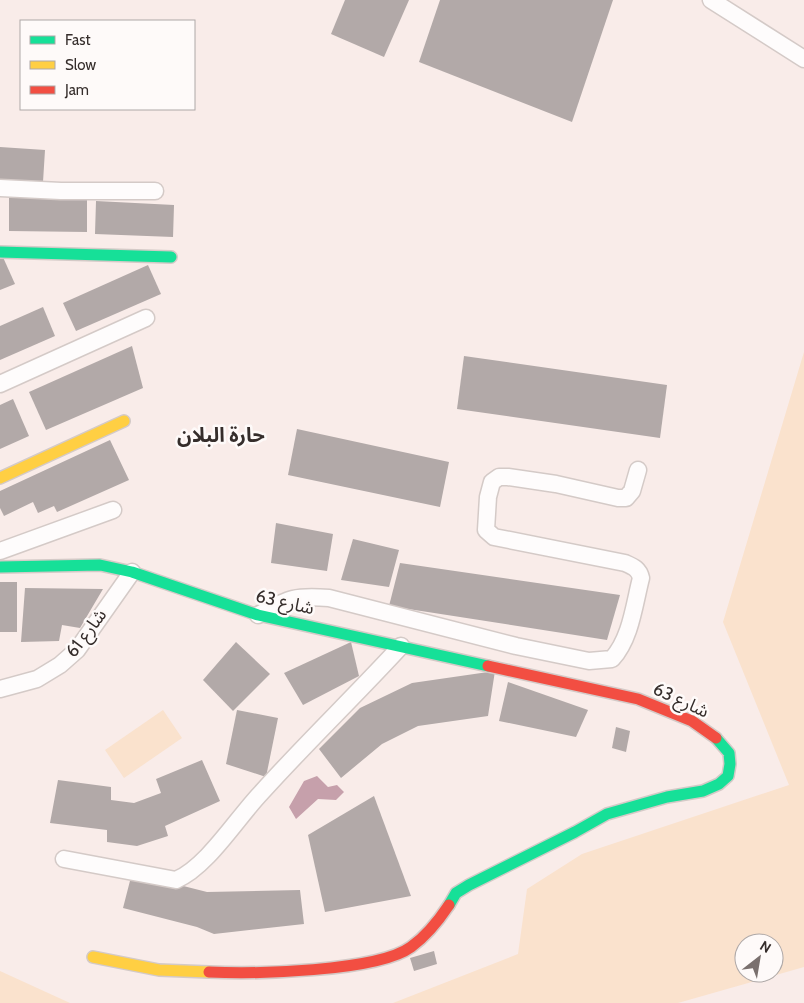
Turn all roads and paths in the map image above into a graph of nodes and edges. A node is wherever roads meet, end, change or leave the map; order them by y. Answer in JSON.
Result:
{"nodes":[{"id":1,"x":711,"y":0,"type":"edge"},
{"id":2,"x":804,"y":59,"type":"edge"},
{"id":3,"x":0,"y":188,"type":"edge"},
{"id":4,"x":155,"y":190,"type":"dead end"},
{"id":5,"x":0,"y":252,"type":"edge"},
{"id":6,"x":171,"y":257,"type":"dead end"},
{"id":7,"x":146,"y":318,"type":"dead end"},
{"id":8,"x":0,"y":384,"type":"edge"},
{"id":9,"x":124,"y":421,"type":"dead end"},
{"id":10,"x":638,"y":470,"type":"dead end"},
{"id":11,"x":0,"y":478,"type":"edge"},
{"id":12,"x":113,"y":510,"type":"dead end"},
{"id":13,"x":0,"y":551,"type":"edge"},
{"id":14,"x":0,"y":567,"type":"edge"},
{"id":15,"x":132,"y":572,"type":"junction"},
{"id":16,"x":258,"y":615,"type":"junction"},
{"id":17,"x":401,"y":646,"type":"junction"},
{"id":18,"x":0,"y":689,"type":"edge"},
{"id":19,"x":64,"y":859,"type":"dead end"},
{"id":20,"x":93,"y":957,"type":"dead end"}],
"edges":[{"from":1,"to":2,"type":"street"},
{"from":3,"to":4,"type":"street"},
{"from":5,"to":6,"type":"street"},
{"from":7,"to":8,"type":"street"},
{"from":9,"to":11,"type":"street"},
{"from":10,"to":16,"type":"street"},
{"from":12,"to":13,"type":"street"},
{"from":14,"to":15,"type":"street","name":"شارع 63"},
{"from":15,"to":16,"type":"street","name":"شارع 63"},
{"from":15,"to":18,"type":"street","name":"شارع 61"},
{"from":16,"to":17,"type":"street","name":"شارع 63"},
{"from":17,"to":19,"type":"street"},
{"from":17,"to":20,"type":"street","name":"شارع 63"}]}
